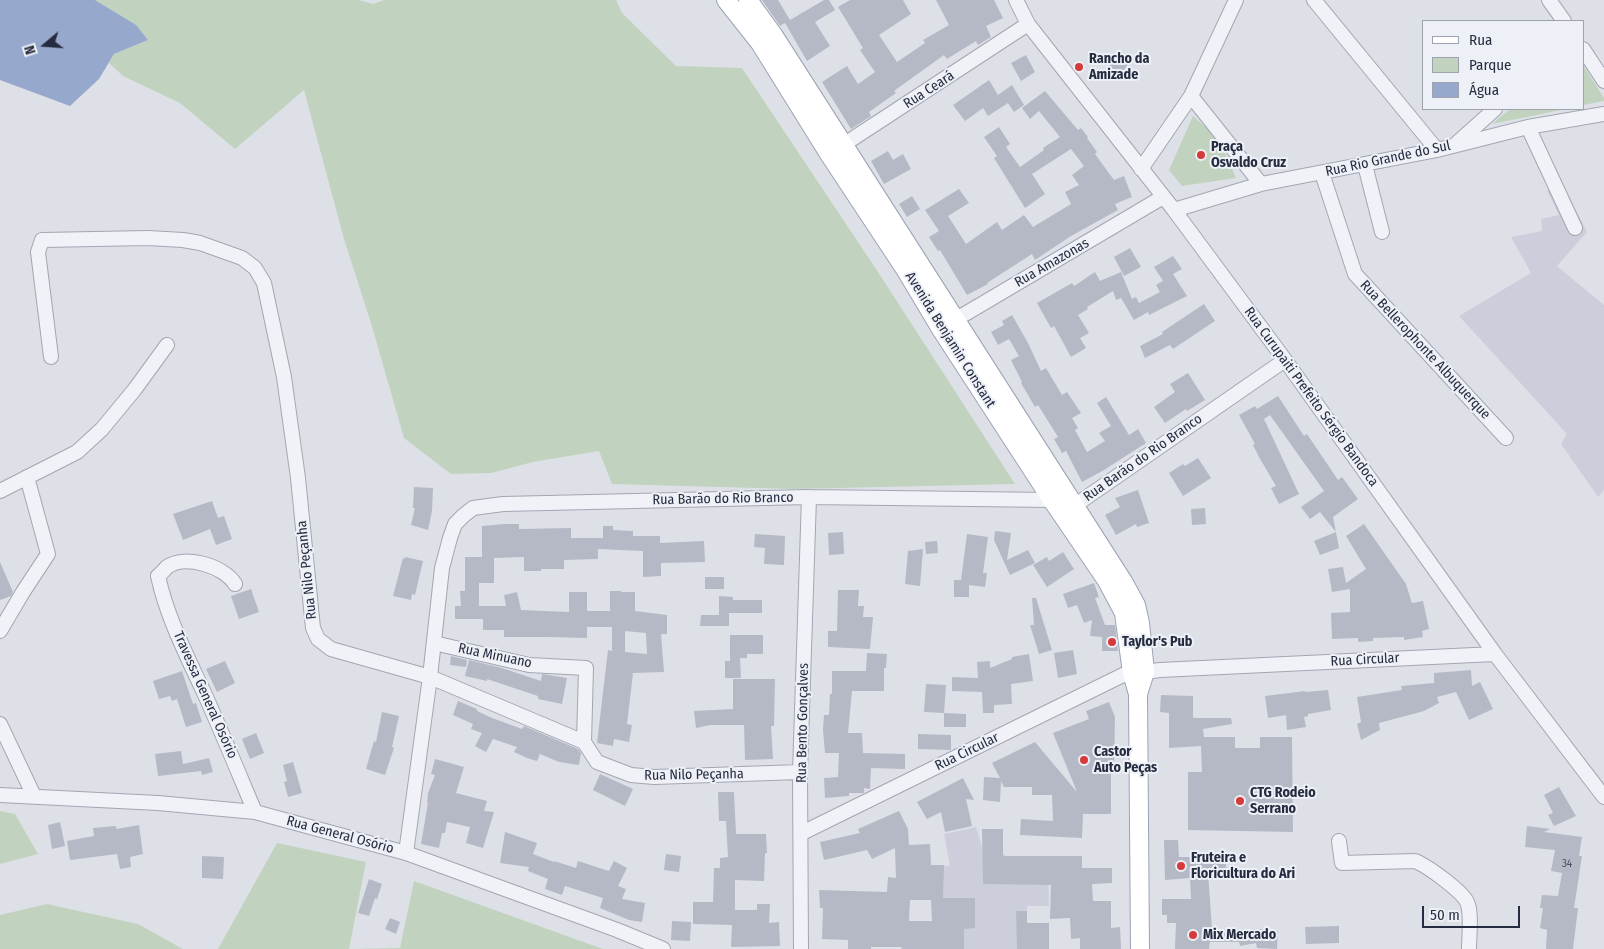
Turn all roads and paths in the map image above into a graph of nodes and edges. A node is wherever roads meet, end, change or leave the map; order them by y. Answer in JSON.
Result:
{"nodes":[{"id":1,"x":726,"y":0,"type":"edge"},
{"id":2,"x":748,"y":0,"type":"edge"},
{"id":3,"x":1016,"y":0,"type":"edge"},
{"id":4,"x":1314,"y":0,"type":"edge"},
{"id":5,"x":1549,"y":0,"type":"edge"},
{"id":6,"x":1232,"y":3,"type":"edge"},
{"id":7,"x":1563,"y":20,"type":"edge"},
{"id":8,"x":1028,"y":24,"type":"junction"},
{"id":9,"x":1584,"y":51,"type":"edge"},
{"id":10,"x":1604,"y":81,"type":"edge"},
{"id":11,"x":1191,"y":96,"type":"junction"},
{"id":12,"x":1494,"y":110,"type":"edge"},
{"id":13,"x":1604,"y":114,"type":"edge"},
{"id":14,"x":1528,"y":127,"type":"junction"},
{"id":15,"x":1456,"y":144,"type":"junction"},
{"id":16,"x":836,"y":150,"type":"junction"},
{"id":17,"x":1437,"y":150,"type":"junction"},
{"id":18,"x":1365,"y":164,"type":"junction"},
{"id":19,"x":1140,"y":169,"type":"junction"},
{"id":20,"x":1322,"y":173,"type":"junction"},
{"id":21,"x":1261,"y":184,"type":"junction"},
{"id":22,"x":1163,"y":198,"type":"junction"},
{"id":23,"x":1174,"y":210,"type":"junction"},
{"id":24,"x":1575,"y":228,"type":"dead end"},
{"id":25,"x":1382,"y":232,"type":"dead end"},
{"id":26,"x":947,"y":322,"type":"junction"},
{"id":27,"x":166,"y":345,"type":"dead end"},
{"id":28,"x":51,"y":357,"type":"dead end"},
{"id":29,"x":1285,"y":360,"type":"junction"},
{"id":30,"x":1506,"y":438,"type":"dead end"},
{"id":31,"x":28,"y":477,"type":"junction"},
{"id":32,"x":0,"y":490,"type":"edge"},
{"id":33,"x":809,"y":497,"type":"junction"},
{"id":34,"x":1052,"y":500,"type":"junction"},
{"id":35,"x":1074,"y":506,"type":"junction"},
{"id":36,"x":235,"y":584,"type":"dead end"},
{"id":37,"x":0,"y":631,"type":"edge"},
{"id":38,"x":434,"y":643,"type":"junction"},
{"id":39,"x":1495,"y":654,"type":"junction"},
{"id":40,"x":1139,"y":673,"type":"junction"},
{"id":41,"x":430,"y":677,"type":"junction"},
{"id":42,"x":0,"y":724,"type":"edge"},
{"id":43,"x":584,"y":742,"type":"junction"},
{"id":44,"x":800,"y":772,"type":"junction"},
{"id":45,"x":0,"y":795,"type":"edge"},
{"id":46,"x":34,"y":796,"type":"junction"},
{"id":47,"x":1604,"y":797,"type":"edge"},
{"id":48,"x":255,"y":812,"type":"junction"},
{"id":49,"x":802,"y":833,"type":"junction"},
{"id":50,"x":1339,"y":841,"type":"dead end"},
{"id":51,"x":406,"y":853,"type":"junction"},
{"id":52,"x":663,"y":949,"type":"edge"},
{"id":53,"x":801,"y":949,"type":"edge"},
{"id":54,"x":1140,"y":949,"type":"edge"},
{"id":55,"x":1469,"y":949,"type":"edge"}],
"edges":[{"from":1,"to":16,"type":"main road","name":"Avenida Benjamin Constant"},
{"from":2,"to":16,"type":"main road","name":"Avenida Benjamin Constant"},
{"from":3,"to":8,"type":"street","name":"Rua Curupaiti Prefeito Sérgio Bandoca"},
{"from":4,"to":17,"type":"street"},
{"from":5,"to":7,"type":"street"},
{"from":6,"to":11,"type":"street"},
{"from":8,"to":16,"type":"street","name":"Rua Ceará"},
{"from":8,"to":19,"type":"street","name":"Rua Curupaiti Prefeito Sérgio Bandoca"},
{"from":9,"to":10,"type":"street"},
{"from":11,"to":19,"type":"street"},
{"from":11,"to":21,"type":"street"},
{"from":12,"to":15,"type":"street"},
{"from":13,"to":14,"type":"street","name":"Rua Rio Grande do Sul"},
{"from":14,"to":15,"type":"street","name":"Rua Rio Grande do Sul"},
{"from":14,"to":24,"type":"street"},
{"from":15,"to":17,"type":"street","name":"Rua Rio Grande do Sul"},
{"from":16,"to":26,"type":"main road","name":"Avenida Benjamin Constant"},
{"from":17,"to":18,"type":"street","name":"Rua Rio Grande do Sul"},
{"from":18,"to":20,"type":"street","name":"Rua Rio Grande do Sul"},
{"from":18,"to":25,"type":"street"},
{"from":19,"to":22,"type":"street","name":"Rua Curupaiti Prefeito Sérgio Bandoca"},
{"from":20,"to":21,"type":"street","name":"Rua Rio Grande do Sul"},
{"from":20,"to":30,"type":"street","name":"Rua Bellerophonte Albuquerque"},
{"from":21,"to":23,"type":"street","name":"Rua Rio Grande do Sul"},
{"from":22,"to":23,"type":"street","name":"Rua Curupaiti Prefeito Sérgio Bandoca"},
{"from":22,"to":26,"type":"street","name":"Rua Amazonas"},
{"from":23,"to":29,"type":"street","name":"Rua Curupaiti Prefeito Sérgio Bandoca"},
{"from":26,"to":34,"type":"main road","name":"Avenida Benjamin Constant"},
{"from":26,"to":35,"type":"main road","name":"Avenida Benjamin Constant"},
{"from":27,"to":31,"type":"street"},
{"from":28,"to":41,"type":"street","name":"Rua Nilo Peçanha"},
{"from":29,"to":35,"type":"street","name":"Rua Barão do Rio Branco"},
{"from":29,"to":39,"type":"street","name":"Rua Curupaiti Prefeito Sérgio Bandoca"},
{"from":31,"to":32,"type":"street"},
{"from":31,"to":37,"type":"street"},
{"from":33,"to":34,"type":"street","name":"Rua Barão do Rio Branco"},
{"from":33,"to":38,"type":"street","name":"Rua Barão do Rio Branco"},
{"from":33,"to":44,"type":"street","name":"Rua Bento Gonçalves"},
{"from":34,"to":35,"type":"street","name":"Rua Barão do Rio Branco"},
{"from":34,"to":40,"type":"main road","name":"Avenida Benjamin Constant"},
{"from":35,"to":40,"type":"main road","name":"Avenida Benjamin Constant"},
{"from":36,"to":48,"type":"street","name":"Travessa General Osório"},
{"from":38,"to":41,"type":"street","name":"Rua Barão do Rio Branco"},
{"from":38,"to":43,"type":"street","name":"Rua Minuano"},
{"from":39,"to":40,"type":"street","name":"Rua Circular"},
{"from":39,"to":47,"type":"street","name":"Rua Curupaiti Prefeito Sérgio Bandoca"},
{"from":40,"to":49,"type":"street","name":"Rua Circular"},
{"from":40,"to":54,"type":"main road","name":"Avenida Benjamin Constant"},
{"from":41,"to":43,"type":"street","name":"Rua Nilo Peçanha"},
{"from":41,"to":51,"type":"street","name":"Rua Barão do Rio Branco"},
{"from":42,"to":46,"type":"street"},
{"from":43,"to":44,"type":"street","name":"Rua Nilo Peçanha"},
{"from":44,"to":49,"type":"street","name":"Rua Bento Gonçalves"},
{"from":45,"to":46,"type":"street","name":"Rua General Osório"},
{"from":46,"to":48,"type":"street","name":"Rua General Osório"},
{"from":48,"to":51,"type":"street","name":"Rua General Osório"},
{"from":49,"to":53,"type":"street","name":"Rua Bento Gonçalves"},
{"from":50,"to":55,"type":"street"},
{"from":51,"to":52,"type":"street","name":"Rua General Osório"}]}
